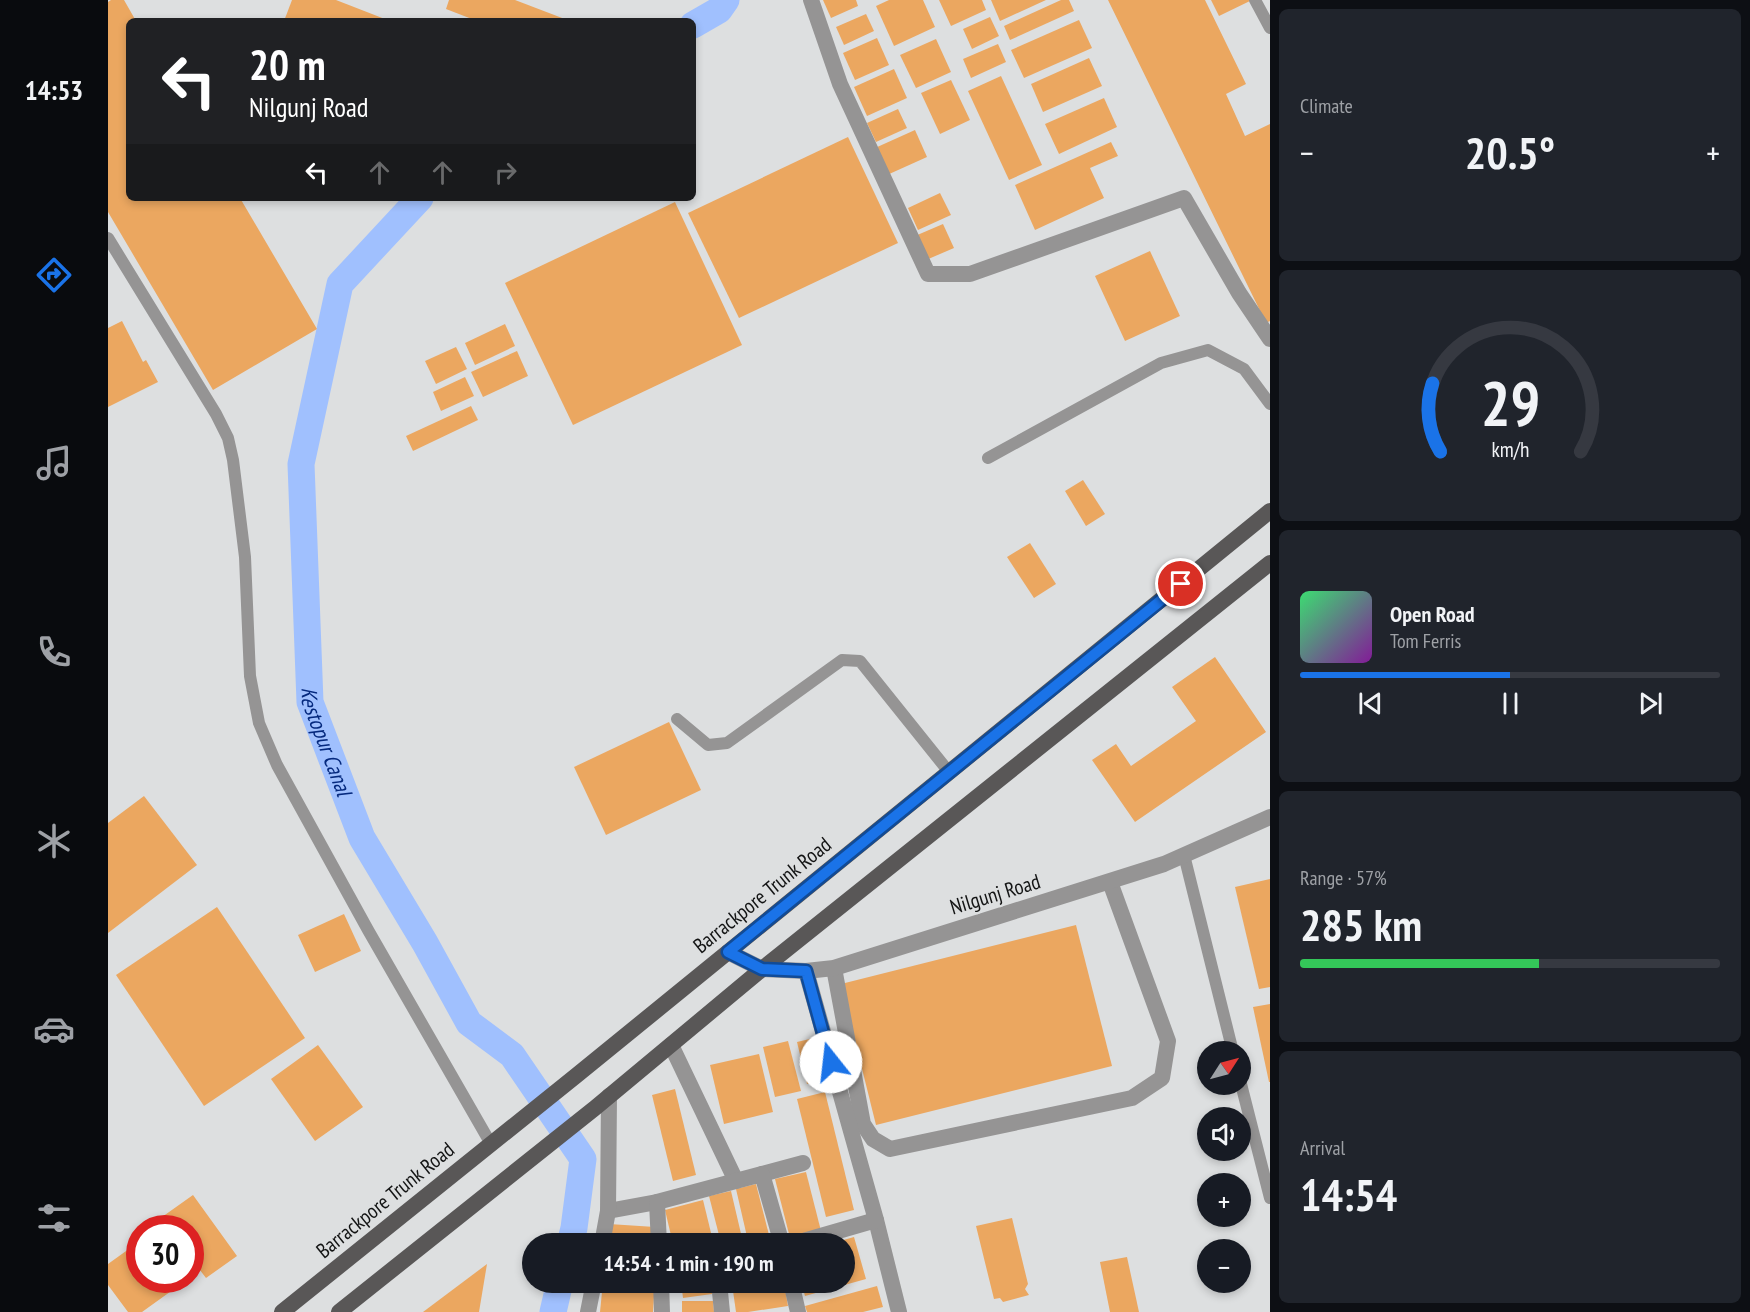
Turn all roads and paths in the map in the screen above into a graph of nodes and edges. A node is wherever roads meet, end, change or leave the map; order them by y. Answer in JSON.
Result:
{"nodes":[{"id":1,"x":811,"y":0,"type":"edge"},
{"id":2,"x":1255,"y":0,"type":"edge"},
{"id":3,"x":1270,"y":28,"type":"edge"},
{"id":4,"x":108,"y":238,"type":"edge"},
{"id":5,"x":1270,"y":339,"type":"edge"},
{"id":6,"x":1270,"y":404,"type":"edge"},
{"id":7,"x":988,"y":458,"type":"dead end"},
{"id":8,"x":1270,"y":511,"type":"edge"},
{"id":9,"x":1270,"y":563,"type":"edge"},
{"id":10,"x":677,"y":718,"type":"dead end"},
{"id":11,"x":949,"y":772,"type":"junction"},
{"id":12,"x":1270,"y":817,"type":"edge"},
{"id":13,"x":1184,"y":855,"type":"junction"},
{"id":14,"x":1110,"y":882,"type":"junction"},
{"id":15,"x":728,"y":952,"type":"junction"},
{"id":16,"x":834,"y":968,"type":"junction"},
{"id":17,"x":762,"y":969,"type":"junction"},
{"id":18,"x":806,"y":971,"type":"junction"},
{"id":19,"x":1230,"y":1041,"type":"edge"},
{"id":20,"x":671,"y":1045,"type":"junction"},
{"id":21,"x":1244,"y":1095,"type":"edge"},
{"id":22,"x":609,"y":1096,"type":"junction"},
{"id":23,"x":491,"y":1144,"type":"junction"},
{"id":24,"x":802,"y":1163,"type":"dead end"},
{"id":25,"x":762,"y":1174,"type":"junction"},
{"id":26,"x":736,"y":1181,"type":"junction"},
{"id":27,"x":1270,"y":1198,"type":"edge"},
{"id":28,"x":657,"y":1202,"type":"junction"},
{"id":29,"x":608,"y":1211,"type":"junction"},
{"id":30,"x":876,"y":1220,"type":"junction"},
{"id":31,"x":604,"y":1233,"type":"edge"},
{"id":32,"x":658,"y":1233,"type":"edge"},
{"id":33,"x":779,"y":1233,"type":"edge"},
{"id":34,"x":831,"y":1233,"type":"edge"},
{"id":35,"x":592,"y":1293,"type":"edge"},
{"id":36,"x":661,"y":1293,"type":"edge"},
{"id":37,"x":720,"y":1293,"type":"edge"},
{"id":38,"x":794,"y":1293,"type":"edge"},
{"id":39,"x":282,"y":1312,"type":"edge"},
{"id":40,"x":339,"y":1312,"type":"edge"},
{"id":41,"x":588,"y":1312,"type":"edge"},
{"id":42,"x":662,"y":1312,"type":"edge"},
{"id":43,"x":722,"y":1312,"type":"edge"},
{"id":44,"x":798,"y":1312,"type":"edge"},
{"id":45,"x":899,"y":1312,"type":"edge"}],
"edges":[{"from":1,"to":5,"type":"street"},
{"from":2,"to":3,"type":"lane"},
{"from":4,"to":23,"type":"lane"},
{"from":6,"to":7,"type":"lane"},
{"from":8,"to":11,"type":"main road","name":"Barrackpore Trunk Road"},
{"from":9,"to":17,"type":"main road"},
{"from":10,"to":11,"type":"lane"},
{"from":11,"to":15,"type":"main road","name":"Barrackpore Trunk Road"},
{"from":12,"to":13,"type":"street","name":"Nilgunj Road"},
{"from":13,"to":14,"type":"street","name":"Nilgunj Road"},
{"from":13,"to":19,"type":"lane"},
{"from":14,"to":16,"type":"street","name":"Nilgunj Road"},
{"from":14,"to":16,"type":"street"},
{"from":15,"to":17,"type":"street","name":"Nilgunj Road"},
{"from":15,"to":23,"type":"main road","name":"Barrackpore Trunk Road"},
{"from":16,"to":18,"type":"street","name":"Nilgunj Road"},
{"from":17,"to":18,"type":"street","name":"Nilgunj Road"},
{"from":17,"to":20,"type":"main road"},
{"from":18,"to":30,"type":"street"},
{"from":20,"to":22,"type":"main road"},
{"from":20,"to":26,"type":"street"},
{"from":21,"to":27,"type":"lane"},
{"from":22,"to":29,"type":"street"},
{"from":22,"to":40,"type":"main road"},
{"from":23,"to":39,"type":"main road","name":"Barrackpore Trunk Road"},
{"from":24,"to":25,"type":"street"},
{"from":25,"to":26,"type":"street"},
{"from":25,"to":33,"type":"street"},
{"from":26,"to":28,"type":"street"},
{"from":28,"to":29,"type":"street"},
{"from":28,"to":32,"type":"street"},
{"from":29,"to":31,"type":"street"},
{"from":30,"to":34,"type":"street"},
{"from":30,"to":45,"type":"street"},
{"from":35,"to":41,"type":"street"},
{"from":36,"to":42,"type":"street"},
{"from":37,"to":43,"type":"street"},
{"from":38,"to":44,"type":"street"}]}
